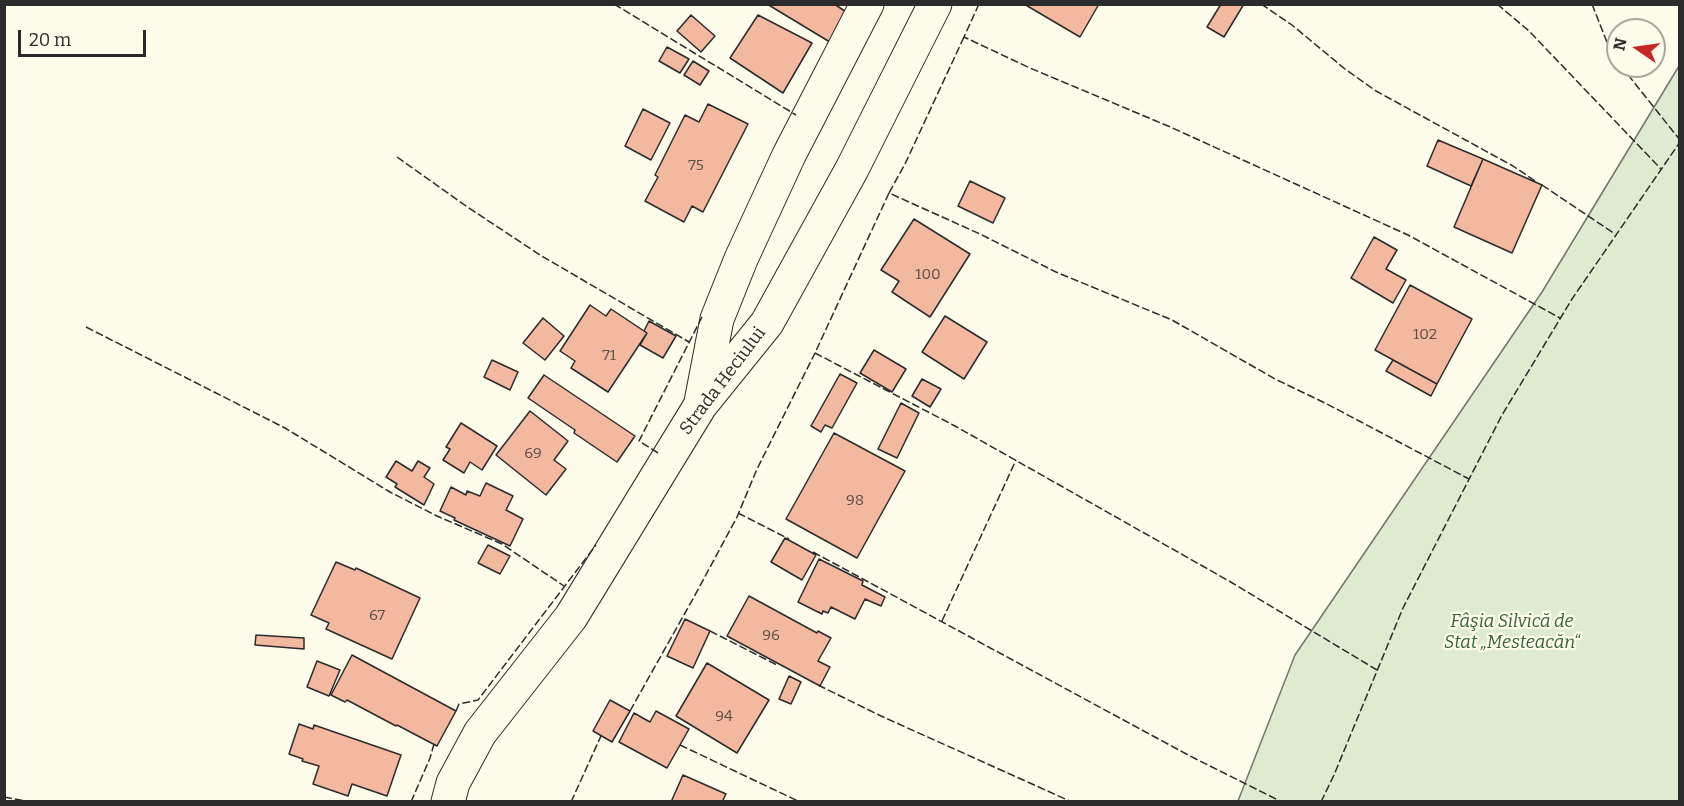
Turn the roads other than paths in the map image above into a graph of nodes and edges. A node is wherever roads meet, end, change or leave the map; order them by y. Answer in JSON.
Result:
{"nodes":[{"id":1,"x":867,"y":4,"type":"edge"},
{"id":2,"x":935,"y":4,"type":"edge"},
{"id":3,"x":700,"y":406,"type":"junction"},
{"id":4,"x":447,"y":801,"type":"edge"}],
"edges":[{"from":1,"to":3,"type":"street"},
{"from":2,"to":3,"type":"street","name":"Strada Heciului"},
{"from":3,"to":4,"type":"street","name":"Strada Heciului"}]}
